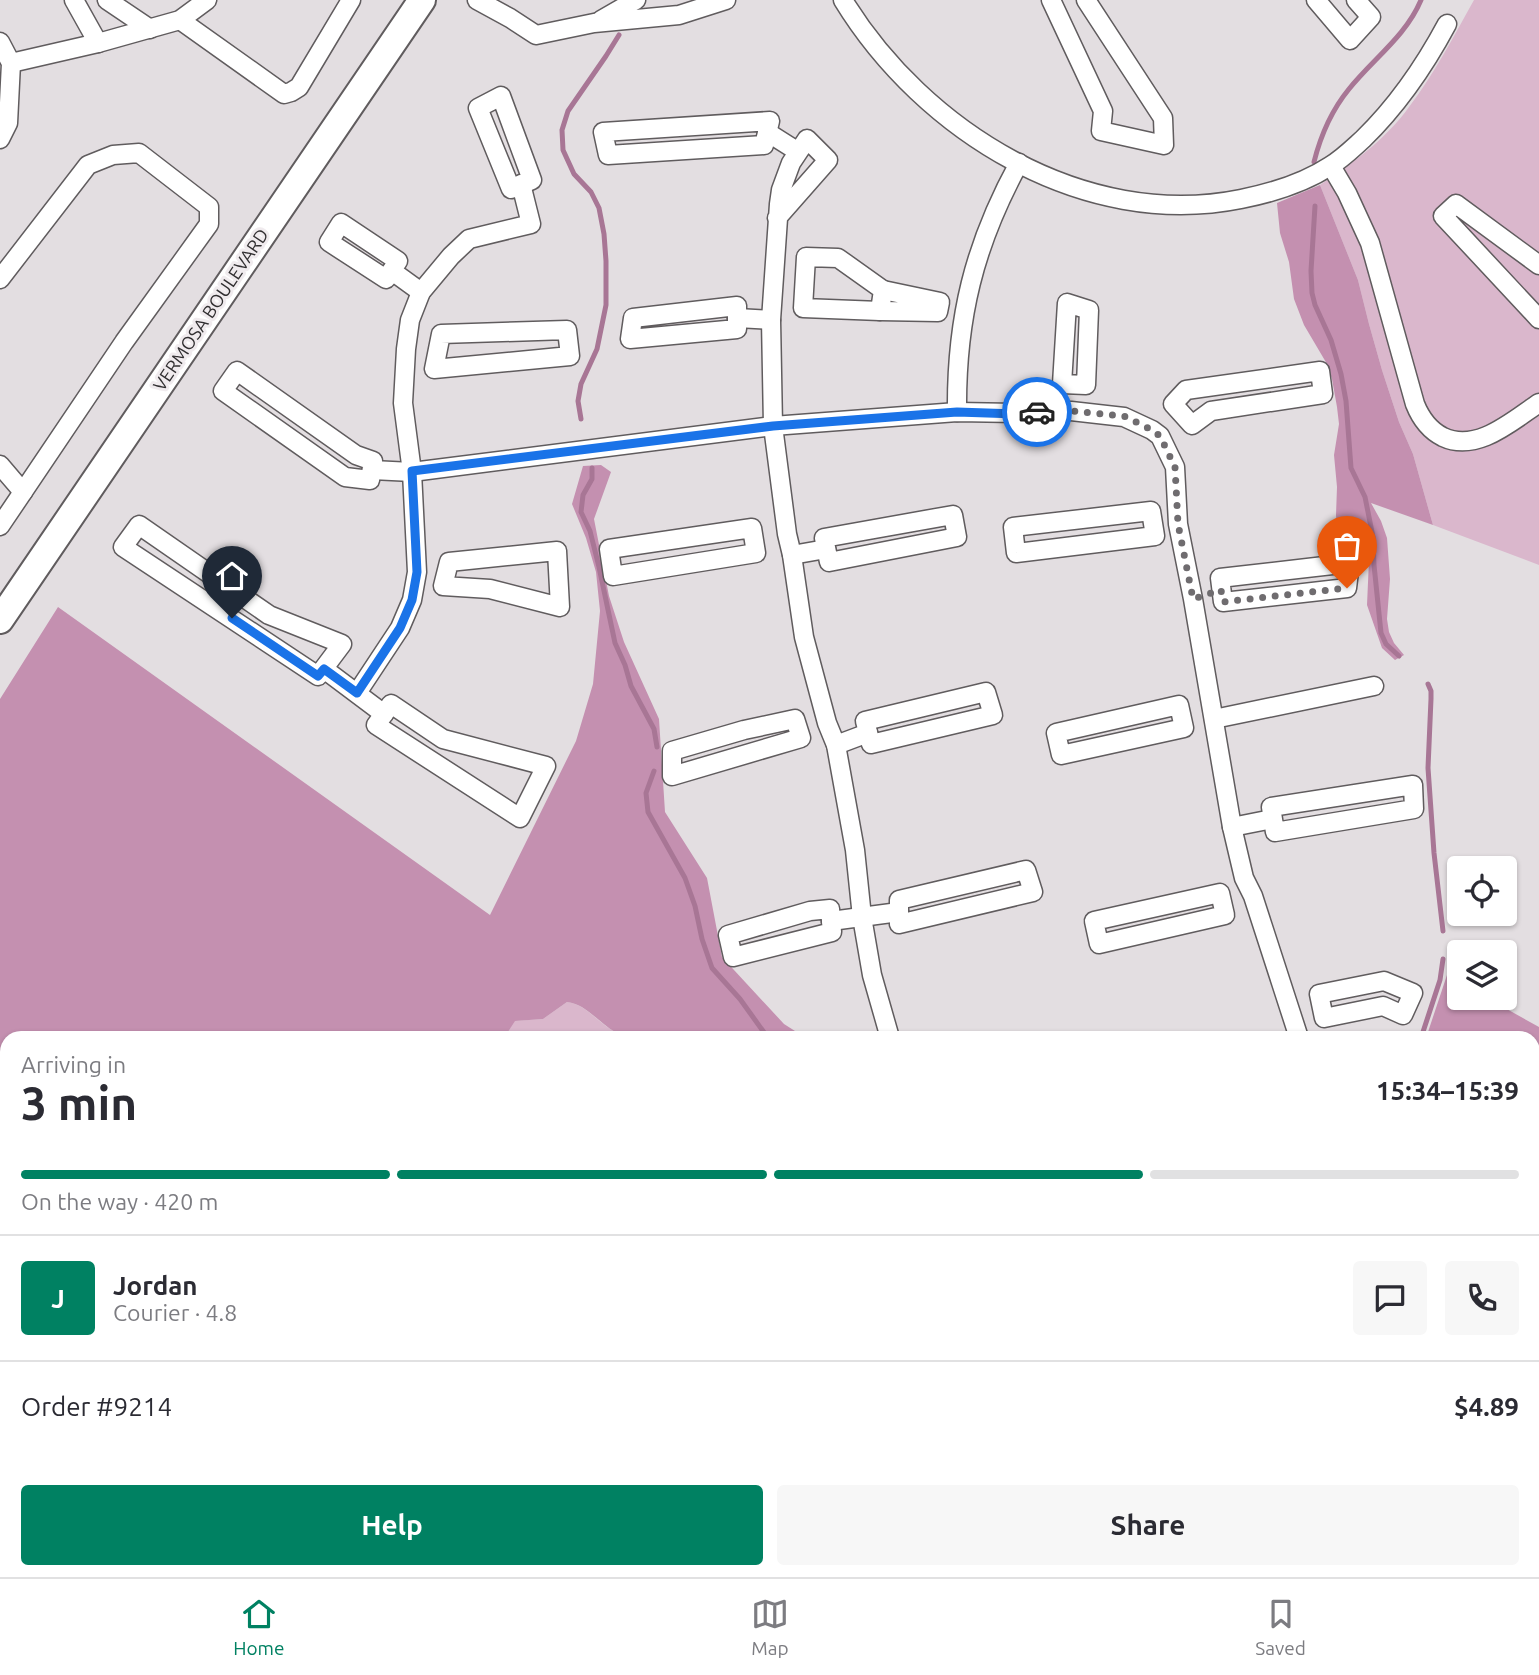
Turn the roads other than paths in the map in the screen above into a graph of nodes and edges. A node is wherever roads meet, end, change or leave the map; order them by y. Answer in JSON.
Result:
{"nodes":[{"id":1,"x":74,"y":0,"type":"edge"},
{"id":2,"x":107,"y":0,"type":"edge"},
{"id":3,"x":207,"y":0,"type":"edge"},
{"id":4,"x":351,"y":0,"type":"edge"},
{"id":5,"x":422,"y":0,"type":"edge"},
{"id":6,"x":477,"y":0,"type":"edge"},
{"id":7,"x":636,"y":0,"type":"edge"},
{"id":8,"x":726,"y":0,"type":"edge"},
{"id":9,"x":843,"y":0,"type":"edge"},
{"id":10,"x":1051,"y":0,"type":"edge"},
{"id":11,"x":1086,"y":0,"type":"edge"},
{"id":12,"x":1316,"y":0,"type":"edge"},
{"id":13,"x":1356,"y":0,"type":"edge"},
{"id":14,"x":180,"y":20,"type":"junction"},
{"id":15,"x":594,"y":23,"type":"junction"},
{"id":16,"x":1447,"y":24,"type":"dead end"},
{"id":17,"x":150,"y":29,"type":"junction"},
{"id":18,"x":0,"y":42,"type":"edge"},
{"id":19,"x":99,"y":43,"type":"junction"},
{"id":20,"x":11,"y":63,"type":"junction"},
{"id":21,"x":767,"y":132,"type":"junction"},
{"id":22,"x":0,"y":139,"type":"edge"},
{"id":23,"x":797,"y":151,"type":"junction"},
{"id":24,"x":1019,"y":163,"type":"junction"},
{"id":25,"x":1331,"y":166,"type":"junction"},
{"id":26,"x":521,"y":184,"type":"junction"},
{"id":27,"x":777,"y":218,"type":"junction"},
{"id":28,"x":1539,"y":265,"type":"edge"},
{"id":29,"x":392,"y":271,"type":"dead end"},
{"id":30,"x":0,"y":279,"type":"edge"},
{"id":31,"x":774,"y":281,"type":"junction"},
{"id":32,"x":804,"y":284,"type":"junction"},
{"id":33,"x":883,"y":290,"type":"junction"},
{"id":34,"x":421,"y":292,"type":"junction"},
{"id":35,"x":880,"y":311,"type":"junction"},
{"id":36,"x":737,"y":318,"type":"junction"},
{"id":37,"x":1539,"y":319,"type":"edge"},
{"id":38,"x":771,"y":320,"type":"junction"},
{"id":39,"x":406,"y":349,"type":"junction"},
{"id":40,"x":437,"y":352,"type":"junction"},
{"id":41,"x":1074,"y":385,"type":"dead end"},
{"id":42,"x":1539,"y":403,"type":"edge"},
{"id":43,"x":1071,"y":411,"type":"junction"},
{"id":44,"x":957,"y":412,"type":"junction"},
{"id":45,"x":1183,"y":415,"type":"junction"},
{"id":46,"x":773,"y":426,"type":"junction"},
{"id":47,"x":1160,"y":436,"type":"junction"},
{"id":48,"x":0,"y":465,"type":"edge"},
{"id":49,"x":372,"y":470,"type":"junction"},
{"id":50,"x":412,"y":471,"type":"junction"},
{"id":51,"x":23,"y":492,"type":"junction"},
{"id":52,"x":1153,"y":524,"type":"junction"},
{"id":53,"x":1178,"y":524,"type":"junction"},
{"id":54,"x":0,"y":526,"type":"edge"},
{"id":55,"x":787,"y":534,"type":"junction"},
{"id":56,"x":754,"y":539,"type":"junction"},
{"id":57,"x":826,"y":549,"type":"junction"},
{"id":58,"x":792,"y":555,"type":"junction"},
{"id":59,"x":417,"y":572,"type":"junction"},
{"id":60,"x":446,"y":575,"type":"junction"},
{"id":61,"x":1221,"y":590,"type":"junction"},
{"id":62,"x":1193,"y":599,"type":"junction"},
{"id":63,"x":0,"y":620,"type":"edge"},
{"id":64,"x":324,"y":669,"type":"junction"},
{"id":65,"x":1374,"y":686,"type":"dead end"},
{"id":66,"x":357,"y":693,"type":"junction"},
{"id":67,"x":384,"y":714,"type":"junction"},
{"id":68,"x":1213,"y":716,"type":"junction"},
{"id":69,"x":1181,"y":717,"type":"junction"},
{"id":70,"x":827,"y":723,"type":"junction"},
{"id":71,"x":797,"y":728,"type":"junction"},
{"id":72,"x":868,"y":733,"type":"junction"},
{"id":73,"x":836,"y":745,"type":"junction"},
{"id":74,"x":1272,"y":819,"type":"junction"},
{"id":75,"x":1232,"y":827,"type":"junction"},
{"id":76,"x":1253,"y":896,"type":"junction"},
{"id":77,"x":1222,"y":904,"type":"junction"},
{"id":78,"x":899,"y":912,"type":"junction"},
{"id":79,"x":862,"y":917,"type":"junction"},
{"id":80,"x":831,"y":921,"type":"junction"},
{"id":81,"x":1321,"y":1006,"type":"junction"},
{"id":82,"x":1292,"y":1016,"type":"junction"},
{"id":83,"x":888,"y":1031,"type":"edge"},
{"id":84,"x":1297,"y":1031,"type":"edge"}],
"edges":[{"from":1,"to":19,"type":"street"},
{"from":2,"to":17,"type":"street"},
{"from":3,"to":14,"type":"street"},
{"from":4,"to":14,"type":"street"},
{"from":5,"to":63,"type":"main road","name":"VERMOSA BOULEVARD"},
{"from":6,"to":15,"type":"street"},
{"from":7,"to":15,"type":"street"},
{"from":8,"to":15,"type":"street"},
{"from":9,"to":24,"type":"street"},
{"from":10,"to":11,"type":"street"},
{"from":12,"to":13,"type":"street"},
{"from":14,"to":17,"type":"street"},
{"from":16,"to":25,"type":"street"},
{"from":17,"to":19,"type":"street"},
{"from":18,"to":20,"type":"street"},
{"from":19,"to":20,"type":"street"},
{"from":20,"to":22,"type":"street"},
{"from":21,"to":21,"type":"street"},
{"from":21,"to":23,"type":"street"},
{"from":23,"to":27,"type":"street"},
{"from":23,"to":27,"type":"street"},
{"from":24,"to":25,"type":"street"},
{"from":24,"to":44,"type":"street"},
{"from":25,"to":42,"type":"street"},
{"from":26,"to":26,"type":"street"},
{"from":26,"to":34,"type":"street"},
{"from":27,"to":31,"type":"street"},
{"from":28,"to":37,"type":"street"},
{"from":29,"to":34,"type":"street"},
{"from":30,"to":51,"type":"street"},
{"from":31,"to":32,"type":"street"},
{"from":31,"to":38,"type":"street"},
{"from":32,"to":33,"type":"street"},
{"from":32,"to":35,"type":"street"},
{"from":33,"to":35,"type":"street"},
{"from":33,"to":35,"type":"street"},
{"from":34,"to":39,"type":"street"},
{"from":36,"to":36,"type":"street"},
{"from":36,"to":38,"type":"street"},
{"from":38,"to":46,"type":"street"},
{"from":39,"to":40,"type":"street"},
{"from":39,"to":50,"type":"street"},
{"from":40,"to":40,"type":"street"},
{"from":41,"to":43,"type":"street"},
{"from":43,"to":44,"type":"street"},
{"from":43,"to":47,"type":"street"},
{"from":44,"to":46,"type":"street"},
{"from":45,"to":45,"type":"street"},
{"from":45,"to":47,"type":"street"},
{"from":46,"to":50,"type":"street"},
{"from":46,"to":55,"type":"street"},
{"from":47,"to":53,"type":"street"},
{"from":48,"to":51,"type":"street"},
{"from":49,"to":49,"type":"street"},
{"from":49,"to":50,"type":"street"},
{"from":50,"to":59,"type":"street"},
{"from":51,"to":54,"type":"street"},
{"from":52,"to":52,"type":"street"},
{"from":52,"to":53,"type":"street"},
{"from":53,"to":62,"type":"street"},
{"from":55,"to":56,"type":"street"},
{"from":55,"to":58,"type":"street"},
{"from":56,"to":56,"type":"street"},
{"from":57,"to":57,"type":"street"},
{"from":57,"to":58,"type":"street"},
{"from":58,"to":70,"type":"street"},
{"from":59,"to":60,"type":"street"},
{"from":59,"to":66,"type":"street"},
{"from":60,"to":60,"type":"street"},
{"from":61,"to":61,"type":"street"},
{"from":61,"to":62,"type":"street"},
{"from":62,"to":68,"type":"street"},
{"from":64,"to":64,"type":"street"},
{"from":64,"to":66,"type":"street"},
{"from":65,"to":68,"type":"street"},
{"from":66,"to":67,"type":"street"},
{"from":67,"to":67,"type":"street"},
{"from":68,"to":69,"type":"street"},
{"from":68,"to":75,"type":"street"},
{"from":69,"to":69,"type":"street"},
{"from":70,"to":71,"type":"street"},
{"from":70,"to":73,"type":"street"},
{"from":71,"to":71,"type":"street"},
{"from":72,"to":72,"type":"street"},
{"from":72,"to":73,"type":"street"},
{"from":73,"to":79,"type":"street"},
{"from":74,"to":74,"type":"street"},
{"from":74,"to":75,"type":"street"},
{"from":75,"to":76,"type":"street"},
{"from":76,"to":77,"type":"street"},
{"from":76,"to":82,"type":"street"},
{"from":77,"to":77,"type":"street"},
{"from":78,"to":78,"type":"street"},
{"from":78,"to":79,"type":"street"},
{"from":79,"to":80,"type":"street"},
{"from":79,"to":83,"type":"street"},
{"from":80,"to":80,"type":"street"},
{"from":81,"to":81,"type":"street"},
{"from":81,"to":82,"type":"street"},
{"from":82,"to":84,"type":"street"}]}
